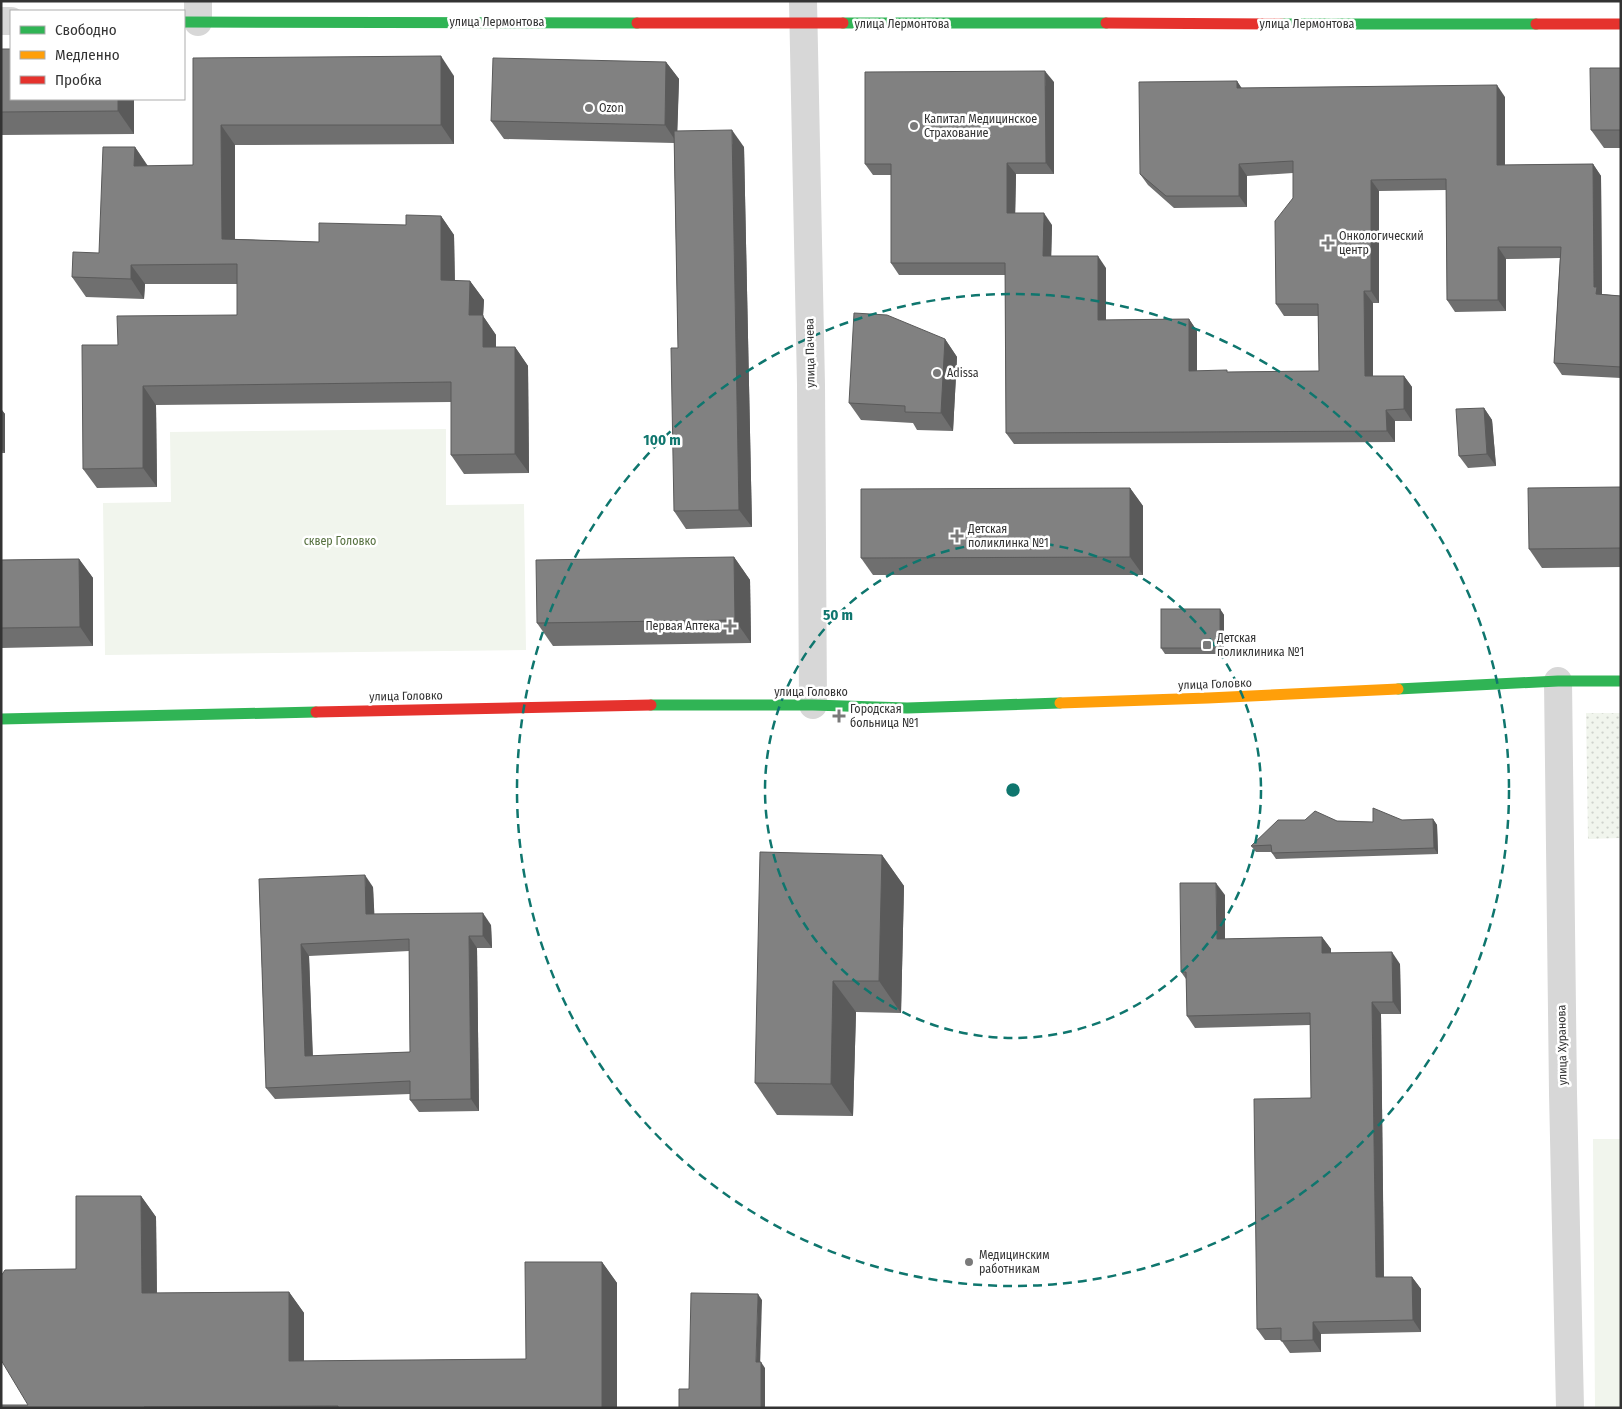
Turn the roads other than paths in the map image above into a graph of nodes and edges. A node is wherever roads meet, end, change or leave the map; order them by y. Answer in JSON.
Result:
{"nodes":[{"id":1,"x":803,"y":12,"type":"edge"},
{"id":2,"x":193,"y":15,"type":"edge"},
{"id":3,"x":1621,"y":24,"type":"edge"},
{"id":4,"x":1558,"y":681,"type":"junction"},
{"id":5,"x":1621,"y":681,"type":"edge"},
{"id":6,"x":813,"y":705,"type":"junction"},
{"id":7,"x":1,"y":719,"type":"edge"},
{"id":8,"x":1570,"y":1408,"type":"edge"}],
"edges":[{"from":1,"to":2,"type":"street","name":"улица Лермонтова"},
{"from":1,"to":3,"type":"street","name":"улица Лермонтова"},
{"from":1,"to":6,"type":"street","name":"улица Пачева"},
{"from":4,"to":5,"type":"street","name":"улица Головко"},
{"from":4,"to":6,"type":"street","name":"улица Головко"},
{"from":4,"to":8,"type":"street","name":"улица Хуранова"},
{"from":6,"to":7,"type":"street","name":"улица Головко"}]}
